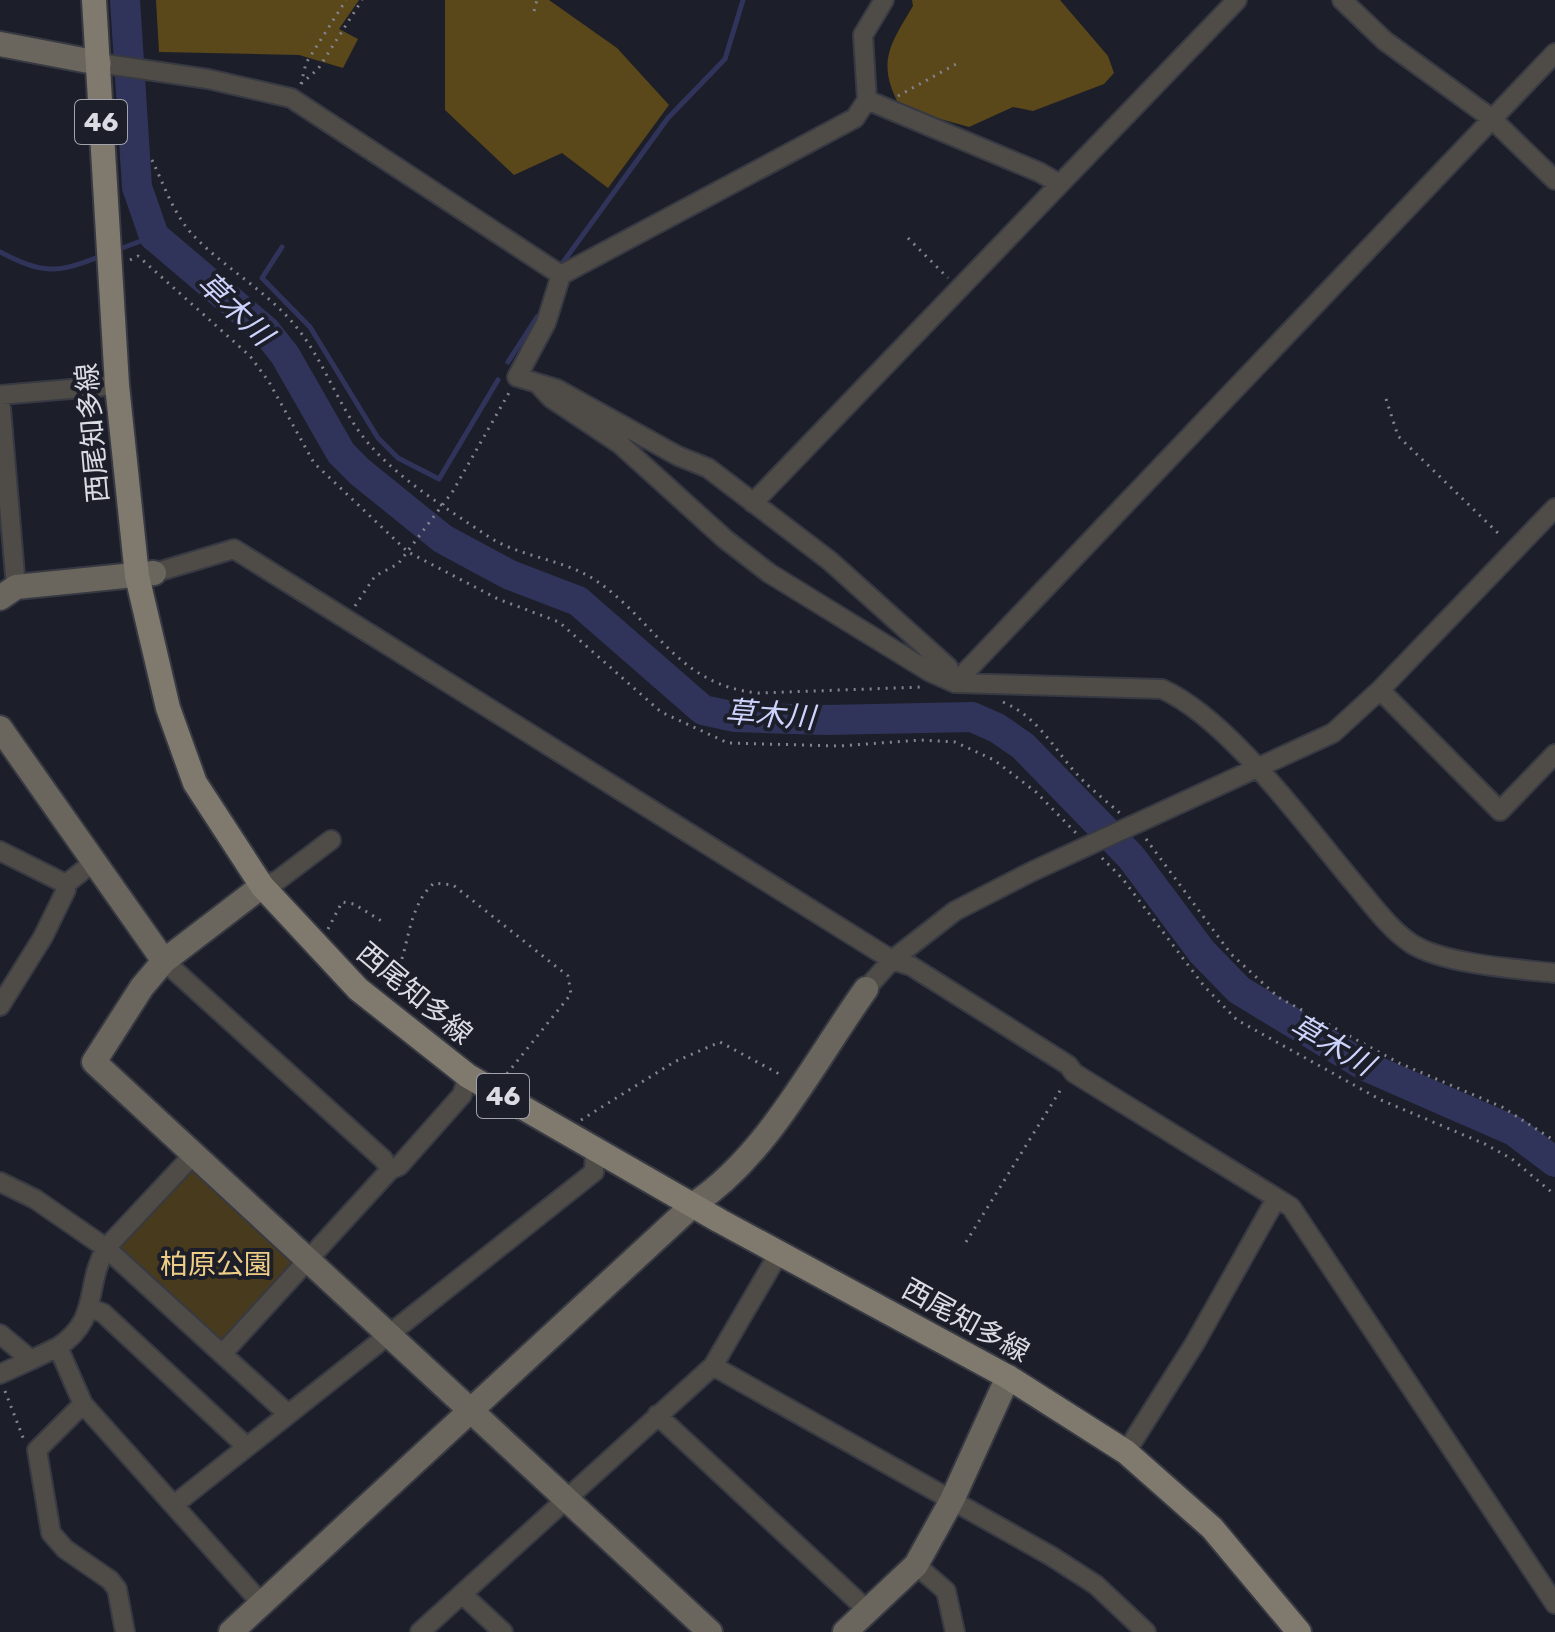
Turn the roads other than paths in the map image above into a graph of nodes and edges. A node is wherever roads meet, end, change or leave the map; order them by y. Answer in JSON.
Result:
{"nodes":[{"id":1,"x":94,"y":0,"type":"edge"},
{"id":2,"x":884,"y":0,"type":"edge"},
{"id":3,"x":1237,"y":0,"type":"edge"},
{"id":4,"x":1342,"y":0,"type":"edge"},
{"id":5,"x":0,"y":44,"type":"edge"},
{"id":6,"x":1555,"y":53,"type":"edge"},
{"id":7,"x":108,"y":65,"type":"junction"},
{"id":8,"x":874,"y":102,"type":"junction"},
{"id":9,"x":1491,"y":118,"type":"junction"},
{"id":10,"x":1555,"y":180,"type":"edge"},
{"id":11,"x":1058,"y":183,"type":"junction"},
{"id":12,"x":561,"y":275,"type":"junction"},
{"id":13,"x":538,"y":384,"type":"junction"},
{"id":14,"x":117,"y":385,"type":"junction"},
{"id":15,"x":0,"y":396,"type":"edge"},
{"id":16,"x":753,"y":503,"type":"junction"},
{"id":17,"x":1555,"y":508,"type":"edge"},
{"id":18,"x":145,"y":574,"type":"junction"},
{"id":19,"x":8,"y":593,"type":"edge"},
{"id":20,"x":955,"y":683,"type":"junction"},
{"id":21,"x":1380,"y":690,"type":"junction"},
{"id":22,"x":0,"y":728,"type":"edge"},
{"id":23,"x":1555,"y":754,"type":"edge"},
{"id":24,"x":1259,"y":768,"type":"junction"},
{"id":25,"x":331,"y":840,"type":"dead end"},
{"id":26,"x":0,"y":851,"type":"edge"},
{"id":27,"x":95,"y":861,"type":"junction"},
{"id":28,"x":66,"y":884,"type":"junction"},
{"id":29,"x":262,"y":886,"type":"junction"},
{"id":30,"x":892,"y":960,"type":"junction"},
{"id":31,"x":164,"y":961,"type":"junction"},
{"id":32,"x":1555,"y":973,"type":"edge"},
{"id":33,"x":866,"y":989,"type":"joint"},
{"id":34,"x":0,"y":1006,"type":"edge"},
{"id":35,"x":468,"y":1076,"type":"junction"},
{"id":36,"x":595,"y":1149,"type":"junction"},
{"id":37,"x":194,"y":1154,"type":"junction"},
{"id":38,"x":390,"y":1170,"type":"junction"},
{"id":39,"x":0,"y":1182,"type":"edge"},
{"id":40,"x":1276,"y":1199,"type":"junction"},
{"id":41,"x":694,"y":1204,"type":"junction"},
{"id":42,"x":106,"y":1248,"type":"junction"},
{"id":43,"x":779,"y":1253,"type":"junction"},
{"id":44,"x":309,"y":1260,"type":"junction"},
{"id":45,"x":89,"y":1308,"type":"junction"},
{"id":46,"x":0,"y":1334,"type":"edge"},
{"id":47,"x":387,"y":1336,"type":"junction"},
{"id":48,"x":58,"y":1347,"type":"junction"},
{"id":49,"x":222,"y":1354,"type":"junction"},
{"id":50,"x":31,"y":1360,"type":"junction"},
{"id":51,"x":713,"y":1366,"type":"junction"},
{"id":52,"x":0,"y":1377,"type":"edge"},
{"id":53,"x":1008,"y":1377,"type":"junction"},
{"id":54,"x":83,"y":1404,"type":"junction"},
{"id":55,"x":471,"y":1412,"type":"junction"},
{"id":56,"x":288,"y":1414,"type":"junction"},
{"id":57,"x":657,"y":1415,"type":"junction"},
{"id":58,"x":247,"y":1447,"type":"junction"},
{"id":59,"x":1126,"y":1452,"type":"junction"},
{"id":60,"x":566,"y":1497,"type":"junction"},
{"id":61,"x":952,"y":1500,"type":"junction"},
{"id":62,"x":175,"y":1504,"type":"junction"},
{"id":63,"x":916,"y":1565,"type":"junction"},
{"id":64,"x":462,"y":1594,"type":"junction"},
{"id":65,"x":262,"y":1604,"type":"junction"},
{"id":66,"x":1555,"y":1604,"type":"edge"},
{"id":67,"x":866,"y":1609,"type":"junction"},
{"id":68,"x":125,"y":1632,"type":"edge"},
{"id":69,"x":231,"y":1632,"type":"edge"},
{"id":70,"x":420,"y":1632,"type":"edge"},
{"id":71,"x":503,"y":1632,"type":"edge"},
{"id":72,"x":710,"y":1632,"type":"edge"},
{"id":73,"x":845,"y":1632,"type":"edge"},
{"id":74,"x":955,"y":1632,"type":"edge"},
{"id":75,"x":1146,"y":1632,"type":"edge"},
{"id":76,"x":1299,"y":1632,"type":"edge"}],
"edges":[{"from":1,"to":7,"type":"main road","name":"西尾知多線","number":"46"},
{"from":2,"to":8,"type":"street"},
{"from":3,"to":11,"type":"street"},
{"from":4,"to":9,"type":"street"},
{"from":5,"to":7,"type":"street"},
{"from":6,"to":9,"type":"street"},
{"from":7,"to":12,"type":"street"},
{"from":7,"to":14,"type":"main road","name":"西尾知多線","number":"46"},
{"from":8,"to":11,"type":"street"},
{"from":8,"to":12,"type":"street"},
{"from":9,"to":10,"type":"street"},
{"from":9,"to":20,"type":"street"},
{"from":11,"to":16,"type":"street"},
{"from":12,"to":13,"type":"street"},
{"from":13,"to":16,"type":"street"},
{"from":13,"to":20,"type":"street"},
{"from":14,"to":15,"type":"street"},
{"from":14,"to":18,"type":"main road","name":"西尾知多線","number":"46"},
{"from":15,"to":19,"type":"street"},
{"from":16,"to":20,"type":"street"},
{"from":17,"to":21,"type":"street"},
{"from":18,"to":19,"type":"street"},
{"from":18,"to":29,"type":"main road","name":"西尾知多線","number":"46"},
{"from":18,"to":30,"type":"street"},
{"from":20,"to":24,"type":"street"},
{"from":21,"to":23,"type":"street"},
{"from":21,"to":24,"type":"street"},
{"from":22,"to":27,"type":"street"},
{"from":24,"to":30,"type":"street"},
{"from":24,"to":32,"type":"street"},
{"from":25,"to":29,"type":"street"},
{"from":26,"to":28,"type":"street"},
{"from":27,"to":28,"type":"street"},
{"from":27,"to":31,"type":"street"},
{"from":28,"to":34,"type":"street"},
{"from":29,"to":31,"type":"street"},
{"from":29,"to":35,"type":"main road","name":"西尾知多線","number":"46"},
{"from":30,"to":33,"type":"street"},
{"from":30,"to":40,"type":"street"},
{"from":31,"to":37,"type":"street"},
{"from":31,"to":38,"type":"street"},
{"from":33,"to":41,"type":"street"},
{"from":35,"to":36,"type":"main road","name":"西尾知多線","number":"46"},
{"from":35,"to":38,"type":"street"},
{"from":36,"to":41,"type":"main road","name":"西尾知多線","number":"46"},
{"from":36,"to":47,"type":"street"},
{"from":37,"to":42,"type":"street"},
{"from":37,"to":44,"type":"street"},
{"from":38,"to":44,"type":"street"},
{"from":39,"to":42,"type":"street"},
{"from":40,"to":59,"type":"street"},
{"from":40,"to":66,"type":"street"},
{"from":41,"to":43,"type":"main road","name":"西尾知多線","number":"46"},
{"from":41,"to":55,"type":"street"},
{"from":42,"to":45,"type":"street"},
{"from":42,"to":49,"type":"street"},
{"from":43,"to":51,"type":"street"},
{"from":43,"to":53,"type":"main road","name":"西尾知多線","number":"46"},
{"from":44,"to":47,"type":"street"},
{"from":44,"to":49,"type":"street"},
{"from":45,"to":48,"type":"street"},
{"from":45,"to":58,"type":"street"},
{"from":46,"to":50,"type":"street"},
{"from":47,"to":55,"type":"street"},
{"from":47,"to":56,"type":"street"},
{"from":48,"to":50,"type":"street"},
{"from":48,"to":54,"type":"street"},
{"from":49,"to":56,"type":"street"},
{"from":50,"to":52,"type":"street"},
{"from":51,"to":57,"type":"street"},
{"from":51,"to":61,"type":"street"},
{"from":53,"to":59,"type":"main road","name":"西尾知多線","number":"46"},
{"from":53,"to":61,"type":"street"},
{"from":54,"to":62,"type":"street"},
{"from":54,"to":68,"type":"street"},
{"from":55,"to":60,"type":"street"},
{"from":55,"to":65,"type":"street"},
{"from":56,"to":58,"type":"street"},
{"from":57,"to":60,"type":"street"},
{"from":57,"to":67,"type":"street"},
{"from":58,"to":62,"type":"street"},
{"from":59,"to":76,"type":"main road","name":"西尾知多線","number":"46"},
{"from":60,"to":64,"type":"street"},
{"from":60,"to":72,"type":"street"},
{"from":61,"to":63,"type":"street"},
{"from":61,"to":75,"type":"street"},
{"from":62,"to":65,"type":"street"},
{"from":63,"to":67,"type":"street"},
{"from":63,"to":74,"type":"street"},
{"from":64,"to":70,"type":"street"},
{"from":64,"to":71,"type":"street"},
{"from":65,"to":69,"type":"street"},
{"from":67,"to":73,"type":"street"}]}
